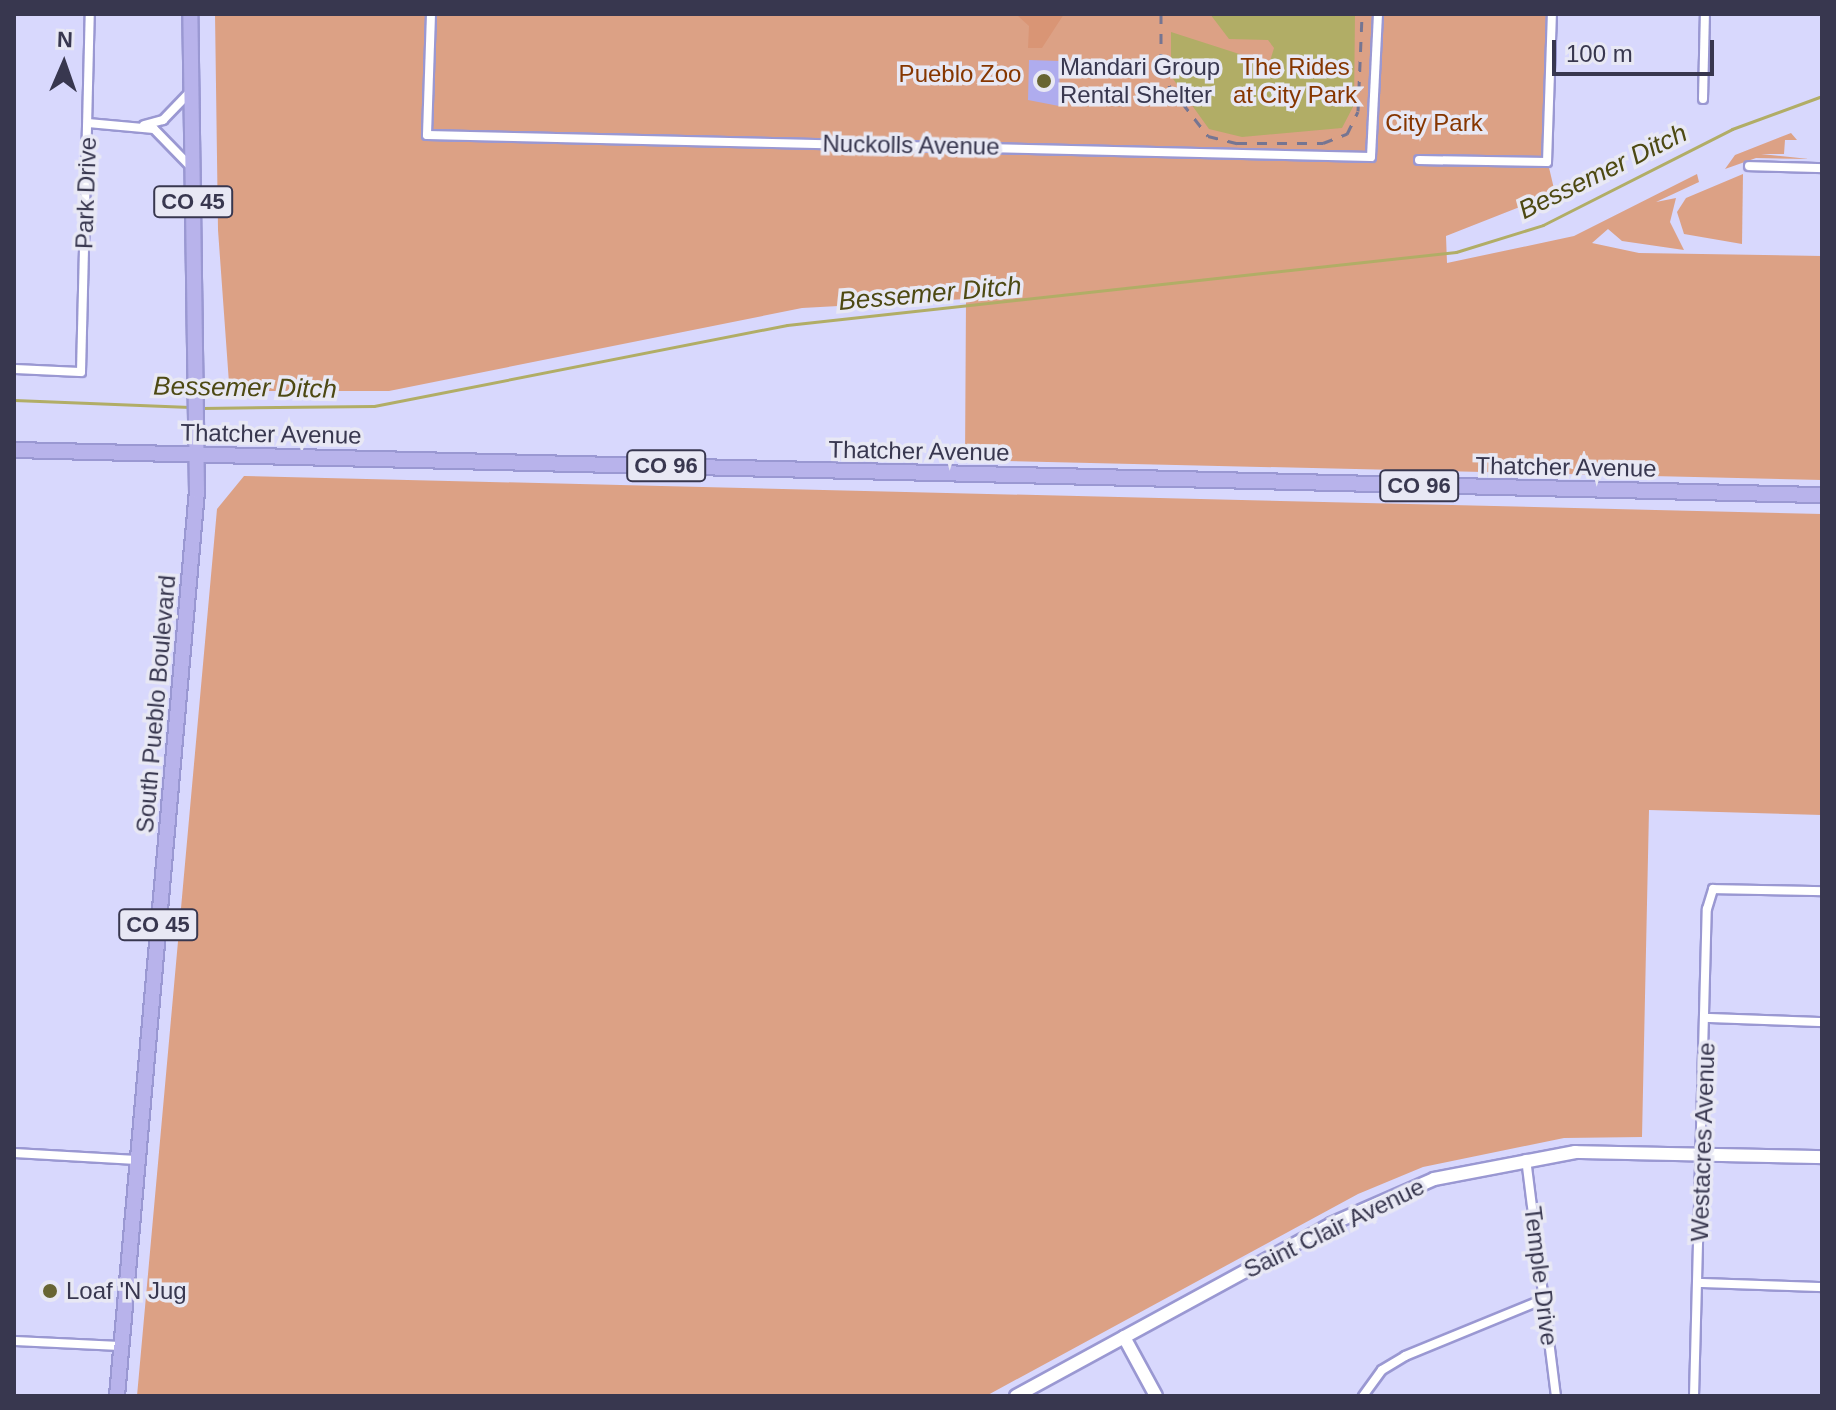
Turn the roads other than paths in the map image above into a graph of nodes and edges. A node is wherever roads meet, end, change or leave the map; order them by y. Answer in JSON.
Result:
{"nodes":[{"id":1,"x":90,"y":14,"type":"edge"},
{"id":2,"x":190,"y":14,"type":"edge"},
{"id":3,"x":431,"y":14,"type":"edge"},
{"id":4,"x":1378,"y":14,"type":"edge"},
{"id":5,"x":1552,"y":14,"type":"edge"},
{"id":6,"x":1705,"y":14,"type":"edge"},
{"id":7,"x":190,"y":92,"type":"junction"},
{"id":8,"x":1703,"y":99,"type":"dead end"},
{"id":9,"x":88,"y":123,"type":"junction"},
{"id":10,"x":142,"y":125,"type":"junction"},
{"id":11,"x":1419,"y":160,"type":"dead end"},
{"id":12,"x":1749,"y":166,"type":"dead end"},
{"id":13,"x":1822,"y":168,"type":"edge"},
{"id":14,"x":192,"y":169,"type":"junction"},
{"id":15,"x":14,"y":369,"type":"edge"},
{"id":16,"x":14,"y":450,"type":"edge"},
{"id":17,"x":198,"y":454,"type":"junction"},
{"id":18,"x":1822,"y":495,"type":"edge"},
{"id":19,"x":1822,"y":891,"type":"edge"},
{"id":20,"x":1707,"y":1018,"type":"junction"},
{"id":21,"x":1822,"y":1022,"type":"edge"},
{"id":22,"x":14,"y":1153,"type":"edge"},
{"id":23,"x":1703,"y":1154,"type":"junction"},
{"id":24,"x":1526,"y":1156,"type":"junction"},
{"id":25,"x":1822,"y":1157,"type":"edge"},
{"id":26,"x":137,"y":1160,"type":"junction"},
{"id":27,"x":1699,"y":1283,"type":"junction"},
{"id":28,"x":1822,"y":1287,"type":"edge"},
{"id":29,"x":1544,"y":1299,"type":"junction"},
{"id":30,"x":1124,"y":1337,"type":"junction"},
{"id":31,"x":14,"y":1341,"type":"edge"},
{"id":32,"x":121,"y":1346,"type":"junction"},
{"id":33,"x":117,"y":1396,"type":"edge"},
{"id":34,"x":1016,"y":1396,"type":"edge"},
{"id":35,"x":1156,"y":1396,"type":"edge"},
{"id":36,"x":1363,"y":1396,"type":"edge"},
{"id":37,"x":1556,"y":1396,"type":"edge"},
{"id":38,"x":1694,"y":1396,"type":"edge"}],
"edges":[{"from":1,"to":9,"type":"street","name":"Park Drive"},
{"from":2,"to":7,"type":"main road","name":"South Pueblo Boulevard","number":"CO 45"},
{"from":3,"to":4,"type":"street","name":"Nuckolls Avenue"},
{"from":5,"to":11,"type":"street"},
{"from":6,"to":8,"type":"street"},
{"from":7,"to":10,"type":"street"},
{"from":7,"to":14,"type":"main road","name":"South Pueblo Boulevard","number":"CO 45"},
{"from":9,"to":10,"type":"street"},
{"from":9,"to":15,"type":"street","name":"Park Drive"},
{"from":10,"to":14,"type":"street"},
{"from":12,"to":13,"type":"street"},
{"from":14,"to":17,"type":"main road","name":"South Pueblo Boulevard","number":"CO 45"},
{"from":16,"to":17,"type":"main road","name":"Thatcher Avenue","number":"CO 96"},
{"from":17,"to":18,"type":"main road","name":"Thatcher Avenue","number":"CO 96"},
{"from":17,"to":26,"type":"main road","name":"South Pueblo Boulevard","number":"CO 45"},
{"from":19,"to":20,"type":"street","name":"Westacres Avenue"},
{"from":20,"to":21,"type":"street"},
{"from":20,"to":23,"type":"street","name":"Westacres Avenue"},
{"from":22,"to":26,"type":"street"},
{"from":23,"to":24,"type":"street","name":"Saint Clair Avenue"},
{"from":23,"to":25,"type":"street","name":"Saint Clair Avenue"},
{"from":23,"to":27,"type":"street","name":"Westacres Avenue"},
{"from":24,"to":29,"type":"street","name":"Temple Drive"},
{"from":24,"to":30,"type":"street","name":"Saint Clair Avenue"},
{"from":26,"to":32,"type":"main road","name":"South Pueblo Boulevard","number":"CO 45"},
{"from":27,"to":28,"type":"street"},
{"from":27,"to":38,"type":"street","name":"Westacres Avenue"},
{"from":29,"to":36,"type":"street"},
{"from":29,"to":37,"type":"street","name":"Temple Drive"},
{"from":30,"to":34,"type":"street","name":"Saint Clair Avenue"},
{"from":30,"to":35,"type":"street"},
{"from":31,"to":32,"type":"street"},
{"from":32,"to":33,"type":"main road","name":"South Pueblo Boulevard","number":"CO 45"}]}
